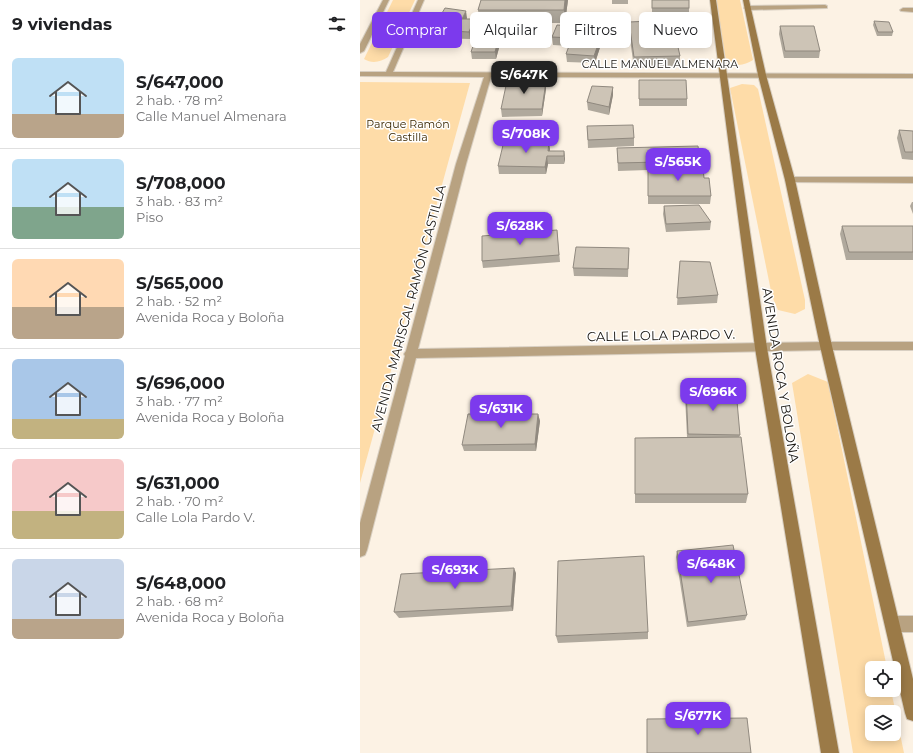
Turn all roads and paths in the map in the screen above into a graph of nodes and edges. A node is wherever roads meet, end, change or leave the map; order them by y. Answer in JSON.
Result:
{"nodes":[{"id":1,"x":386,"y":0,"type":"edge"},
{"id":2,"x":421,"y":0,"type":"edge"},
{"id":3,"x":713,"y":0,"type":"edge"},
{"id":4,"x":746,"y":4,"type":"edge"},
{"id":5,"x":825,"y":7,"type":"dead end"},
{"id":6,"x":903,"y":10,"type":"dead end"},
{"id":7,"x":913,"y":10,"type":"edge"},
{"id":8,"x":360,"y":51,"type":"edge"},
{"id":9,"x":389,"y":73,"type":"junction"},
{"id":10,"x":360,"y":74,"type":"edge"},
{"id":11,"x":724,"y":74,"type":"junction"},
{"id":12,"x":488,"y":75,"type":"junction"},
{"id":13,"x":762,"y":75,"type":"junction"},
{"id":14,"x":913,"y":76,"type":"edge"},
{"id":15,"x":790,"y":180,"type":"junction"},
{"id":16,"x":913,"y":180,"type":"edge"},
{"id":17,"x":826,"y":346,"type":"junction"},
{"id":18,"x":913,"y":346,"type":"edge"},
{"id":19,"x":761,"y":348,"type":"junction"},
{"id":20,"x":410,"y":354,"type":"junction"},
{"id":21,"x":360,"y":550,"type":"edge"},
{"id":22,"x":893,"y":624,"type":"junction"},
{"id":23,"x":913,"y":624,"type":"edge"},
{"id":24,"x":913,"y":713,"type":"edge"},
{"id":25,"x":830,"y":753,"type":"edge"}],
"edges":[{"from":1,"to":8,"type":"street"},
{"from":2,"to":9,"type":"street"},
{"from":3,"to":11,"type":"main road","name":"AVENIDA ROCA Y BOLOÑA"},
{"from":4,"to":5,"type":"street"},
{"from":4,"to":13,"type":"main road"},
{"from":6,"to":7,"type":"street"},
{"from":9,"to":10,"type":"street","name":"CALLE MANUEL ALMENARA"},
{"from":9,"to":12,"type":"street","name":"CALLE MANUEL ALMENARA"},
{"from":11,"to":12,"type":"street","name":"CALLE MANUEL ALMENARA"},
{"from":11,"to":13,"type":"street","name":"CALLE MANUEL ALMENARA"},
{"from":11,"to":19,"type":"main road","name":"AVENIDA ROCA Y BOLOÑA"},
{"from":12,"to":20,"type":"street","name":"AVENIDA MARISCAL RAMÓN CASTILLA"},
{"from":13,"to":14,"type":"street","name":"CALLE MANUEL ALMENARA"},
{"from":13,"to":15,"type":"main road"},
{"from":15,"to":16,"type":"street"},
{"from":15,"to":17,"type":"main road"},
{"from":17,"to":18,"type":"street","name":"CALLE LOLA PARDO V."},
{"from":17,"to":19,"type":"street","name":"CALLE LOLA PARDO V."},
{"from":17,"to":22,"type":"main road"},
{"from":19,"to":20,"type":"street","name":"CALLE LOLA PARDO V."},
{"from":19,"to":25,"type":"main road","name":"AVENIDA ROCA Y BOLOÑA"},
{"from":20,"to":21,"type":"street","name":"AVENIDA MARISCAL RAMÓN CASTILLA"},
{"from":22,"to":23,"type":"street"},
{"from":22,"to":24,"type":"main road"}]}
